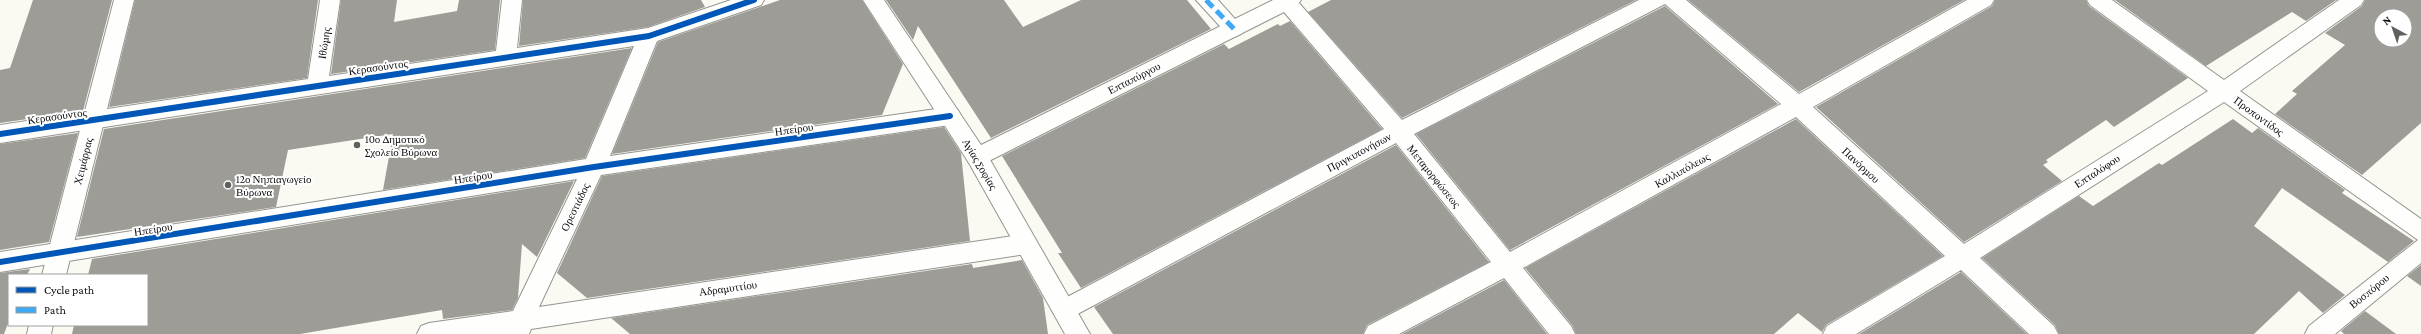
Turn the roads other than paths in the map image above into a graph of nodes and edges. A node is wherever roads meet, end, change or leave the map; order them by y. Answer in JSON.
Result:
{"nodes":[{"id":1,"x":124,"y":0,"type":"edge"},
{"id":2,"x":330,"y":0,"type":"edge"},
{"id":3,"x":512,"y":0,"type":"edge"},
{"id":4,"x":754,"y":0,"type":"edge"},
{"id":5,"x":873,"y":0,"type":"edge"},
{"id":6,"x":1206,"y":0,"type":"edge"},
{"id":7,"x":1657,"y":0,"type":"edge"},
{"id":8,"x":1673,"y":0,"type":"edge"},
{"id":9,"x":1984,"y":0,"type":"edge"},
{"id":10,"x":2097,"y":0,"type":"edge"},
{"id":11,"x":2354,"y":0,"type":"edge"},
{"id":12,"x":1289,"y":1,"type":"edge"},
{"id":13,"x":1234,"y":28,"type":"junction"},
{"id":14,"x":649,"y":36,"type":"junction"},
{"id":15,"x":505,"y":59,"type":"junction"},
{"id":16,"x":317,"y":86,"type":"junction"},
{"id":17,"x":2224,"y":91,"type":"junction"},
{"id":18,"x":1798,"y":106,"type":"junction"},
{"id":19,"x":950,"y":116,"type":"junction"},
{"id":20,"x":93,"y":121,"type":"junction"},
{"id":21,"x":1399,"y":131,"type":"junction"},
{"id":22,"x":0,"y":134,"type":"edge"},
{"id":23,"x":977,"y":157,"type":"junction"},
{"id":24,"x":594,"y":167,"type":"junction"},
{"id":25,"x":2421,"y":232,"type":"edge"},
{"id":26,"x":1026,"y":244,"type":"junction"},
{"id":27,"x":2421,"y":249,"type":"edge"},
{"id":28,"x":59,"y":254,"type":"junction"},
{"id":29,"x":1961,"y":258,"type":"junction"},
{"id":30,"x":0,"y":262,"type":"edge"},
{"id":31,"x":1507,"y":266,"type":"junction"},
{"id":32,"x":54,"y":274,"type":"edge"},
{"id":33,"x":1064,"y":310,"type":"junction"},
{"id":34,"x":520,"y":326,"type":"edge"},
{"id":35,"x":429,"y":334,"type":"edge"},
{"id":36,"x":1078,"y":334,"type":"edge"},
{"id":37,"x":1376,"y":334,"type":"edge"},
{"id":38,"x":1563,"y":334,"type":"edge"},
{"id":39,"x":1835,"y":334,"type":"edge"},
{"id":40,"x":2046,"y":334,"type":"edge"},
{"id":41,"x":2317,"y":334,"type":"edge"}],
"edges":[{"from":1,"to":20,"type":"street","name":"Χειμάρρας"},
{"from":2,"to":16,"type":"street","name":"Ιθώμης"},
{"from":3,"to":15,"type":"street"},
{"from":4,"to":14,"type":"street","name":"Κερασούντος"},
{"from":5,"to":19,"type":"street","name":"Αγίας Σοφίας"},
{"from":6,"to":13,"type":"street"},
{"from":7,"to":21,"type":"street","name":"Πριγκιπονήσων"},
{"from":8,"to":18,"type":"street","name":"Πανόρμου"},
{"from":9,"to":18,"type":"street","name":"Καλλιπόλεως"},
{"from":10,"to":17,"type":"street","name":"Προποντίδος"},
{"from":11,"to":17,"type":"street","name":"Επταλόφου"},
{"from":12,"to":13,"type":"street","name":"Επταπύργου"},
{"from":12,"to":21,"type":"street","name":"Μεταμορφώσεως"},
{"from":13,"to":23,"type":"street","name":"Επταπύργου"},
{"from":14,"to":15,"type":"street","name":"Κερασούντος"},
{"from":14,"to":24,"type":"street","name":"Ορεστιάδος"},
{"from":15,"to":16,"type":"street","name":"Κερασούντος"},
{"from":16,"to":20,"type":"street","name":"Κερασούντος"},
{"from":17,"to":25,"type":"street","name":"Προποντίδος"},
{"from":17,"to":29,"type":"street","name":"Επταλόφου"},
{"from":18,"to":29,"type":"street","name":"Πανόρμου"},
{"from":18,"to":31,"type":"street","name":"Καλλιπόλεως"},
{"from":19,"to":23,"type":"street","name":"Αγίας Σοφίας"},
{"from":19,"to":24,"type":"street","name":"Ηπείρου"},
{"from":20,"to":22,"type":"street","name":"Κερασούντος"},
{"from":20,"to":28,"type":"street","name":"Χειμάρρας"},
{"from":21,"to":31,"type":"street","name":"Μεταμορφώσεως"},
{"from":21,"to":33,"type":"street","name":"Πριγκιπονήσων"},
{"from":23,"to":26,"type":"street","name":"Αγίας Σοφίας"},
{"from":24,"to":28,"type":"street","name":"Ηπείρου"},
{"from":24,"to":34,"type":"street","name":"Ορεστιάδος"},
{"from":26,"to":33,"type":"street","name":"Αγίας Σοφίας"},
{"from":26,"to":34,"type":"street","name":"Αδραμυττίου"},
{"from":27,"to":41,"type":"street","name":"Βοσπόρου"},
{"from":28,"to":30,"type":"street","name":"Ηπείρου"},
{"from":28,"to":32,"type":"street","name":"Χειμάρρας"},
{"from":29,"to":39,"type":"street","name":"Επταλόφου"},
{"from":29,"to":40,"type":"street","name":"Πανόρμου"},
{"from":31,"to":37,"type":"street","name":"Καλλιπόλεως"},
{"from":31,"to":38,"type":"street","name":"Μεταμορφώσεως"},
{"from":33,"to":36,"type":"street","name":"Αγίας Σοφίας"},
{"from":34,"to":35,"type":"street","name":"Αδραμυττίου"}]}
